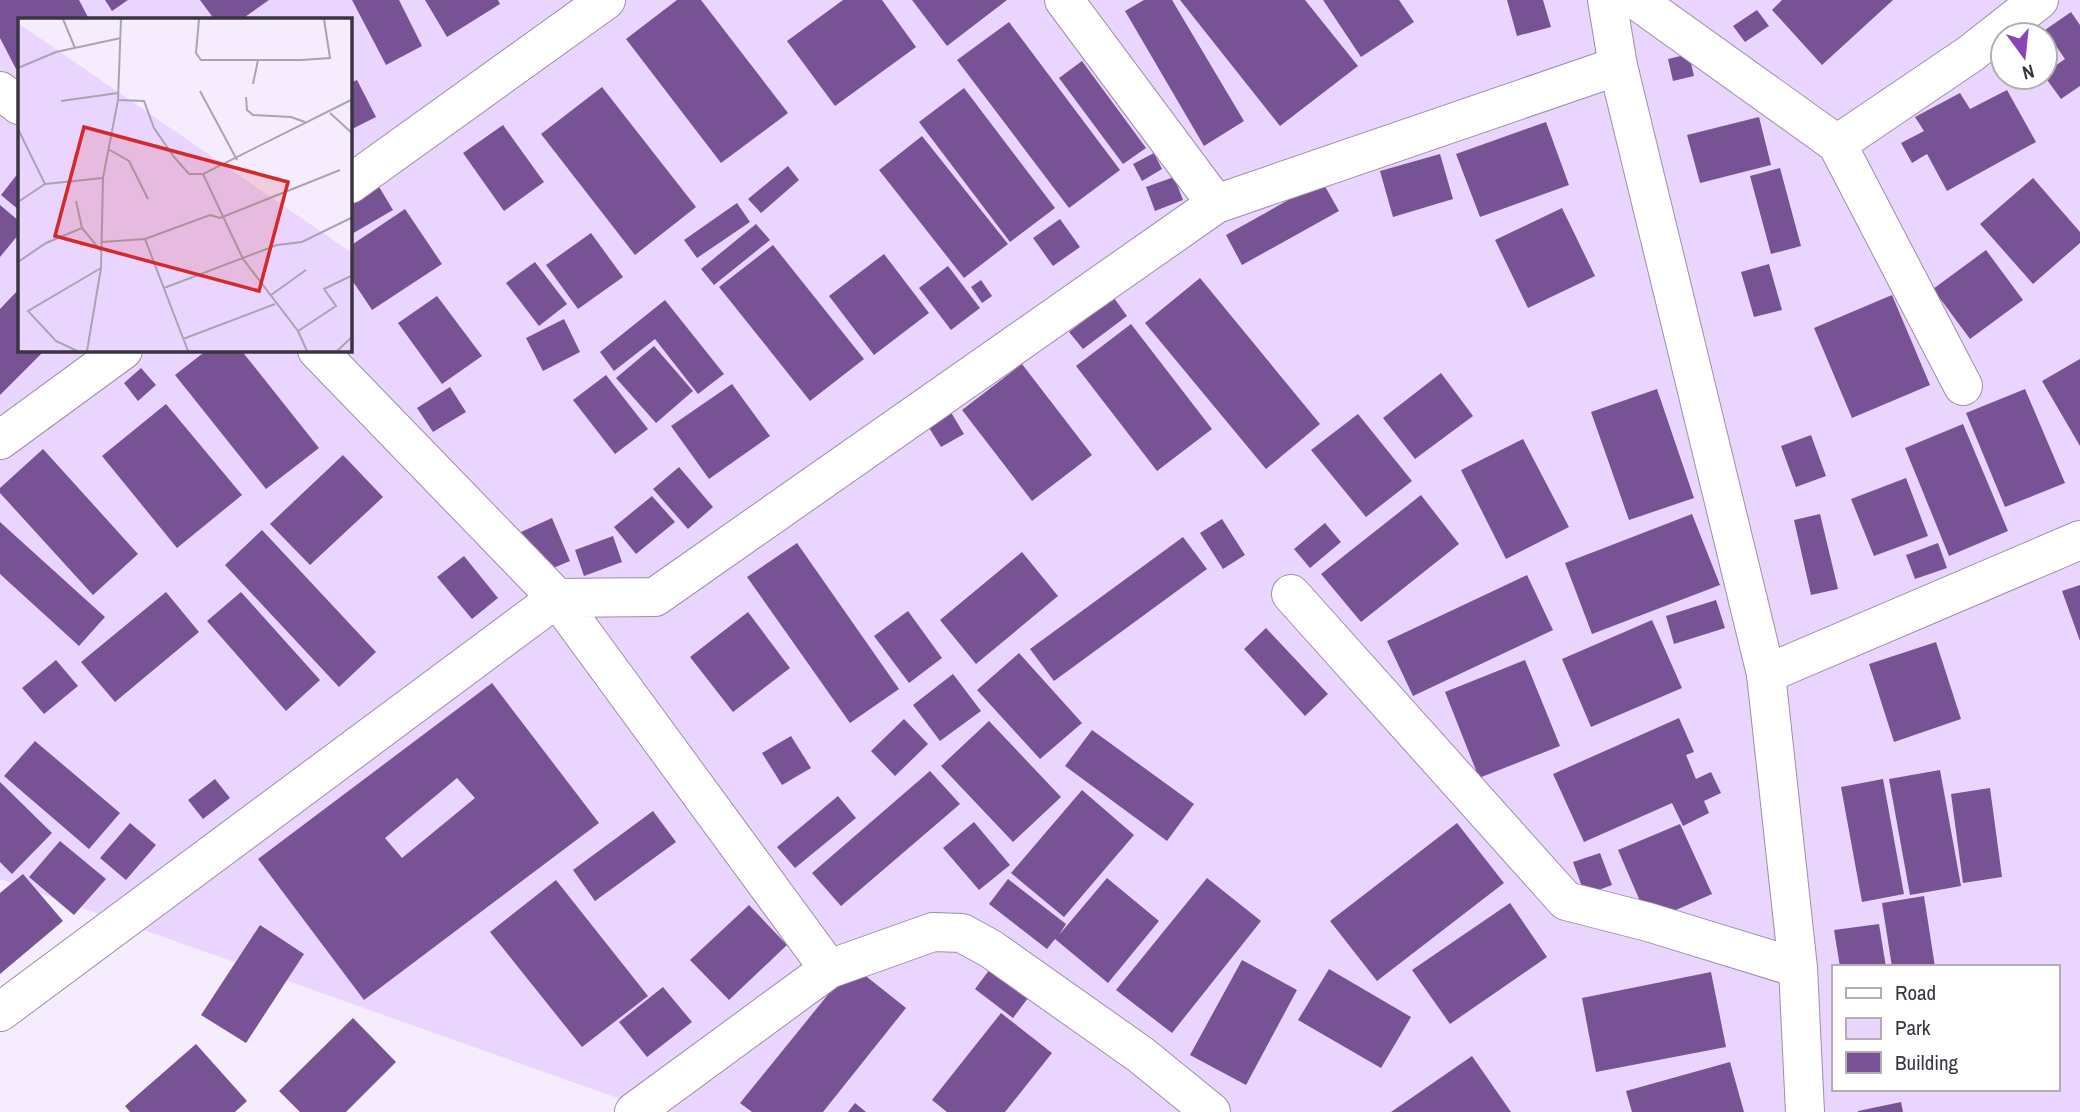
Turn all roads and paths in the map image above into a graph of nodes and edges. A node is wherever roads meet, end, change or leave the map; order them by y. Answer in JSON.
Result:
{"nodes":[{"id":1,"x":606,"y":0,"type":"edge"},
{"id":2,"x":1064,"y":0,"type":"edge"},
{"id":3,"x":1607,"y":0,"type":"edge"},
{"id":4,"x":1636,"y":0,"type":"edge"},
{"id":5,"x":2039,"y":0,"type":"edge"},
{"id":6,"x":1619,"y":66,"type":"junction"},
{"id":7,"x":0,"y":91,"type":"edge"},
{"id":8,"x":18,"y":104,"type":"edge"},
{"id":9,"x":1838,"y":144,"type":"junction"},
{"id":10,"x":352,"y":183,"type":"edge"},
{"id":11,"x":1216,"y":204,"type":"junction"},
{"id":12,"x":119,"y":352,"type":"edge"},
{"id":13,"x":319,"y":352,"type":"edge"},
{"id":14,"x":1963,"y":386,"type":"dead end"},
{"id":15,"x":0,"y":440,"type":"edge"},
{"id":16,"x":2080,"y":540,"type":"edge"},
{"id":17,"x":1291,"y":594,"type":"dead end"},
{"id":18,"x":557,"y":598,"type":"junction"},
{"id":19,"x":1766,"y":674,"type":"junction"},
{"id":20,"x":1798,"y":968,"type":"junction"},
{"id":21,"x":829,"y":969,"type":"junction"},
{"id":22,"x":0,"y":1012,"type":"edge"},
{"id":23,"x":635,"y":1112,"type":"edge"},
{"id":24,"x":1211,"y":1112,"type":"edge"},
{"id":25,"x":1805,"y":1112,"type":"edge"}],
"edges":[{"from":1,"to":10,"type":"street"},
{"from":2,"to":11,"type":"street"},
{"from":3,"to":6,"type":"street"},
{"from":4,"to":9,"type":"street"},
{"from":5,"to":9,"type":"street"},
{"from":6,"to":11,"type":"street"},
{"from":6,"to":19,"type":"street"},
{"from":7,"to":8,"type":"street"},
{"from":9,"to":14,"type":"street"},
{"from":11,"to":18,"type":"street"},
{"from":12,"to":15,"type":"street"},
{"from":13,"to":18,"type":"street"},
{"from":16,"to":19,"type":"street"},
{"from":17,"to":20,"type":"street"},
{"from":18,"to":21,"type":"street"},
{"from":18,"to":22,"type":"street"},
{"from":19,"to":20,"type":"street"},
{"from":20,"to":25,"type":"street"},
{"from":21,"to":23,"type":"street"},
{"from":21,"to":24,"type":"street"}]}
